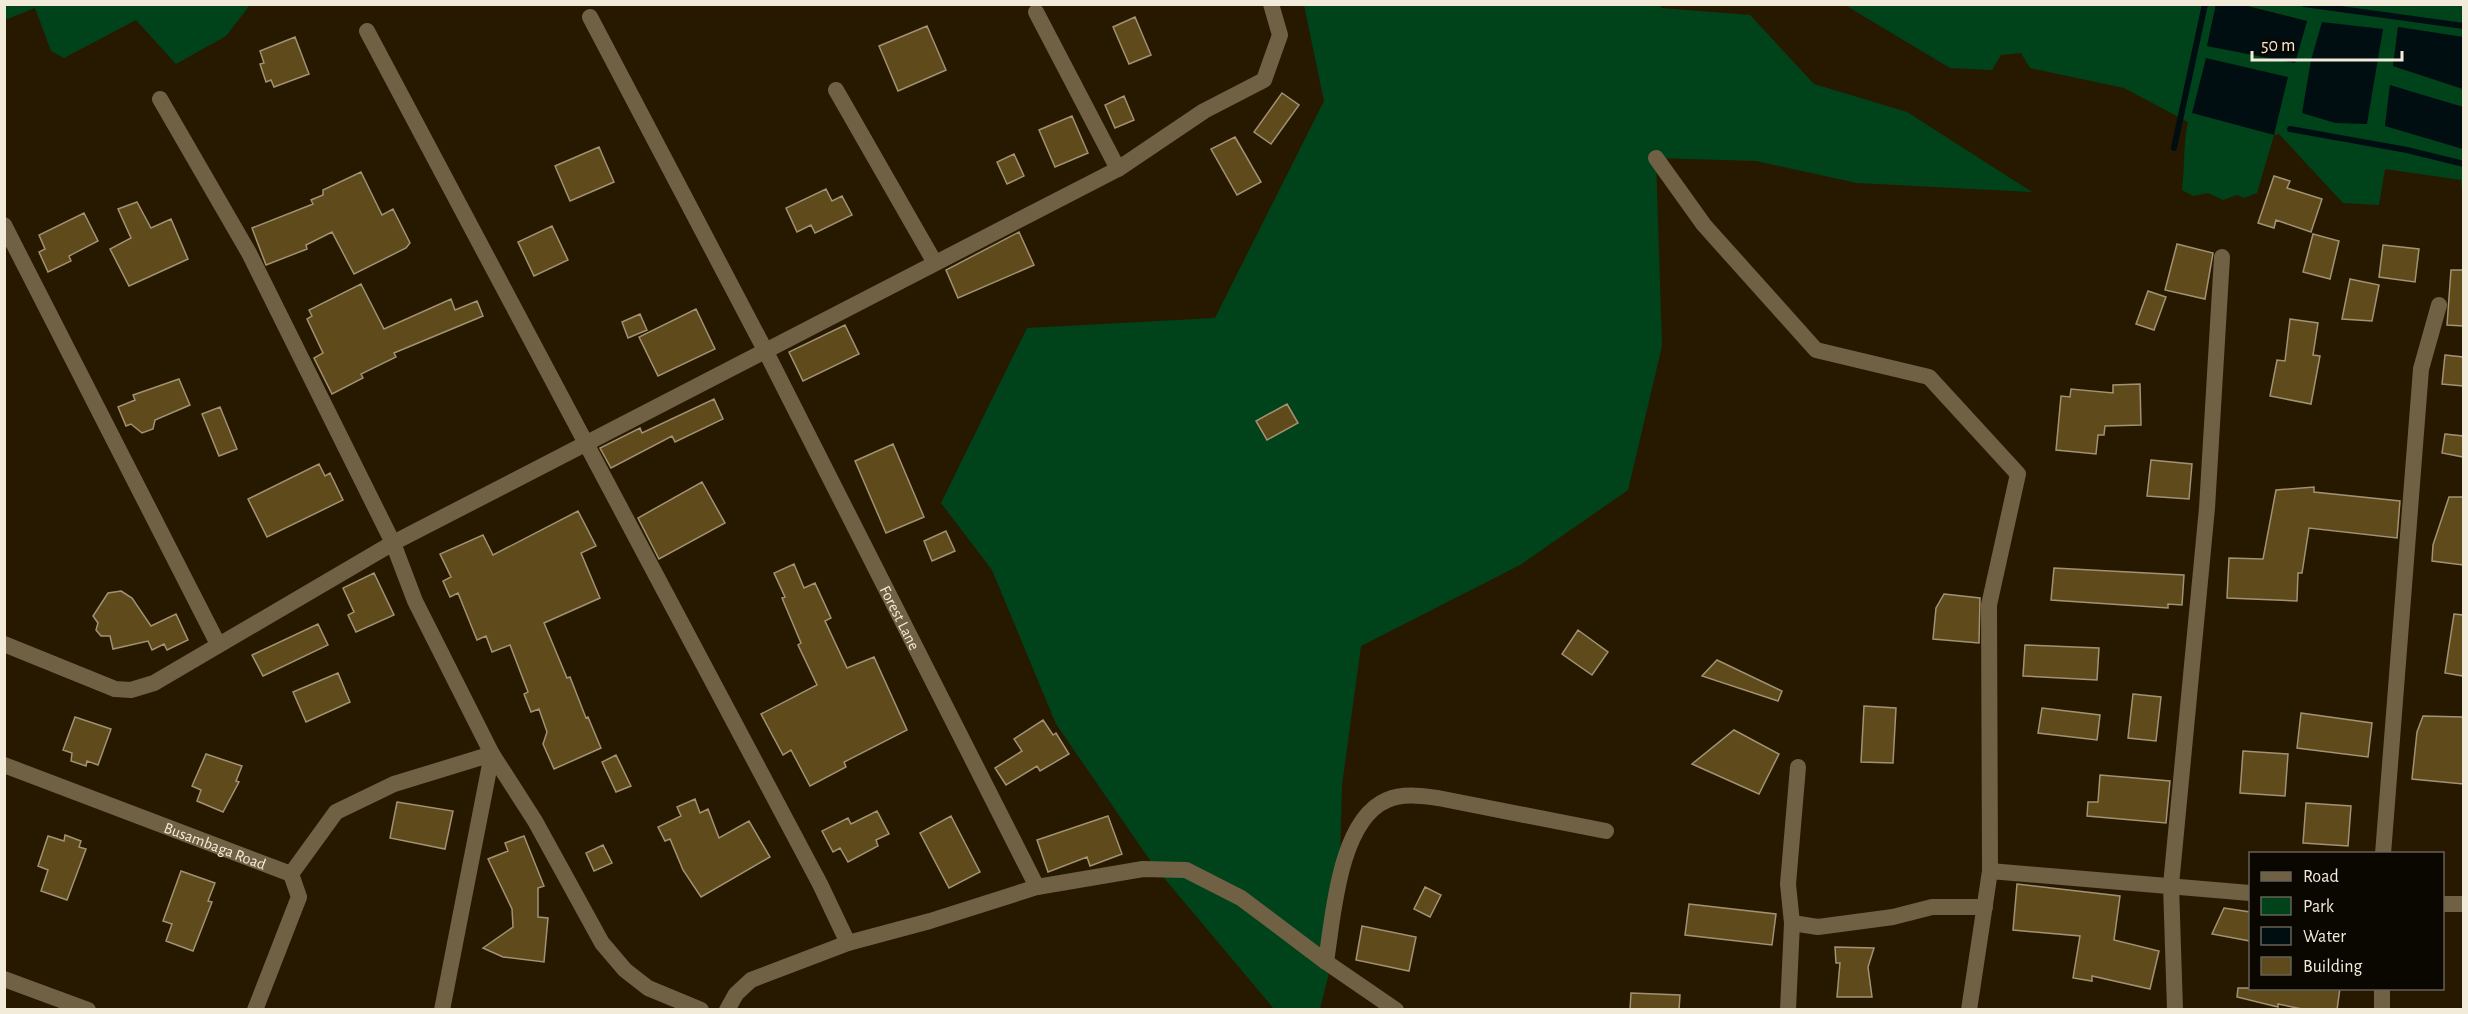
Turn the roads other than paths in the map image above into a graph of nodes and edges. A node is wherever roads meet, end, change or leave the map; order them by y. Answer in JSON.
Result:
{"nodes":[{"id":1,"x":1271,"y":4,"type":"edge"},
{"id":2,"x":1036,"y":12,"type":"dead end"},
{"id":3,"x":590,"y":17,"type":"dead end"},
{"id":4,"x":367,"y":31,"type":"dead end"},
{"id":5,"x":836,"y":90,"type":"dead end"},
{"id":6,"x":160,"y":99,"type":"dead end"},
{"id":7,"x":1656,"y":158,"type":"dead end"},
{"id":8,"x":1118,"y":169,"type":"junction"},
{"id":9,"x":4,"y":225,"type":"edge"},
{"id":10,"x":2222,"y":257,"type":"dead end"},
{"id":11,"x":935,"y":263,"type":"junction"},
{"id":12,"x":2439,"y":305,"type":"dead end"},
{"id":13,"x":765,"y":350,"type":"junction"},
{"id":14,"x":585,"y":443,"type":"junction"},
{"id":15,"x":393,"y":543,"type":"junction"},
{"id":16,"x":4,"y":644,"type":"edge"},
{"id":17,"x":218,"y":644,"type":"junction"},
{"id":18,"x":492,"y":754,"type":"junction"},
{"id":19,"x":4,"y":765,"type":"edge"},
{"id":20,"x":1798,"y":766,"type":"dead end"},
{"id":21,"x":1606,"y":831,"type":"dead end"},
{"id":22,"x":2383,"y":852,"type":"edge"},
{"id":23,"x":1990,"y":871,"type":"junction"},
{"id":24,"x":291,"y":874,"type":"junction"},
{"id":25,"x":2171,"y":885,"type":"junction"},
{"id":26,"x":1037,"y":886,"type":"junction"},
{"id":27,"x":2249,"y":893,"type":"edge"},
{"id":28,"x":2444,"y":904,"type":"edge"},
{"id":29,"x":2463,"y":904,"type":"edge"},
{"id":30,"x":1985,"y":907,"type":"junction"},
{"id":31,"x":1792,"y":923,"type":"junction"},
{"id":32,"x":848,"y":943,"type":"junction"},
{"id":33,"x":1326,"y":962,"type":"junction"},
{"id":34,"x":4,"y":979,"type":"edge"},
{"id":35,"x":2382,"y":990,"type":"edge"},
{"id":36,"x":88,"y":1010,"type":"edge"},
{"id":37,"x":255,"y":1010,"type":"edge"},
{"id":38,"x":442,"y":1010,"type":"edge"},
{"id":39,"x":701,"y":1010,"type":"edge"},
{"id":40,"x":727,"y":1010,"type":"edge"},
{"id":41,"x":1396,"y":1010,"type":"edge"},
{"id":42,"x":1788,"y":1010,"type":"edge"},
{"id":43,"x":1969,"y":1010,"type":"edge"},
{"id":44,"x":2175,"y":1010,"type":"edge"},
{"id":45,"x":2382,"y":1010,"type":"edge"}],
"edges":[{"from":1,"to":8,"type":"street"},
{"from":2,"to":8,"type":"street"},
{"from":3,"to":13,"type":"street","name":"Forest Lane"},
{"from":4,"to":14,"type":"street"},
{"from":5,"to":11,"type":"street"},
{"from":6,"to":15,"type":"street"},
{"from":7,"to":23,"type":"street"},
{"from":8,"to":11,"type":"street"},
{"from":9,"to":17,"type":"street"},
{"from":10,"to":25,"type":"street"},
{"from":11,"to":13,"type":"street"},
{"from":12,"to":22,"type":"street"},
{"from":13,"to":14,"type":"street"},
{"from":13,"to":26,"type":"street","name":"Forest Lane"},
{"from":14,"to":15,"type":"street"},
{"from":14,"to":32,"type":"street"},
{"from":15,"to":17,"type":"street"},
{"from":15,"to":18,"type":"street"},
{"from":16,"to":17,"type":"street"},
{"from":18,"to":24,"type":"street"},
{"from":18,"to":38,"type":"street"},
{"from":18,"to":39,"type":"street"},
{"from":19,"to":24,"type":"street","name":"Busambaga Road"},
{"from":20,"to":31,"type":"street"},
{"from":21,"to":33,"type":"street"},
{"from":23,"to":25,"type":"street"},
{"from":23,"to":30,"type":"street"},
{"from":24,"to":37,"type":"street"},
{"from":25,"to":27,"type":"street"},
{"from":25,"to":44,"type":"street"},
{"from":26,"to":32,"type":"street"},
{"from":26,"to":33,"type":"street"},
{"from":28,"to":29,"type":"street"},
{"from":30,"to":31,"type":"street"},
{"from":30,"to":43,"type":"street"},
{"from":31,"to":42,"type":"street"},
{"from":32,"to":40,"type":"street"},
{"from":33,"to":41,"type":"street"},
{"from":34,"to":36,"type":"street"},
{"from":35,"to":45,"type":"street"}]}
